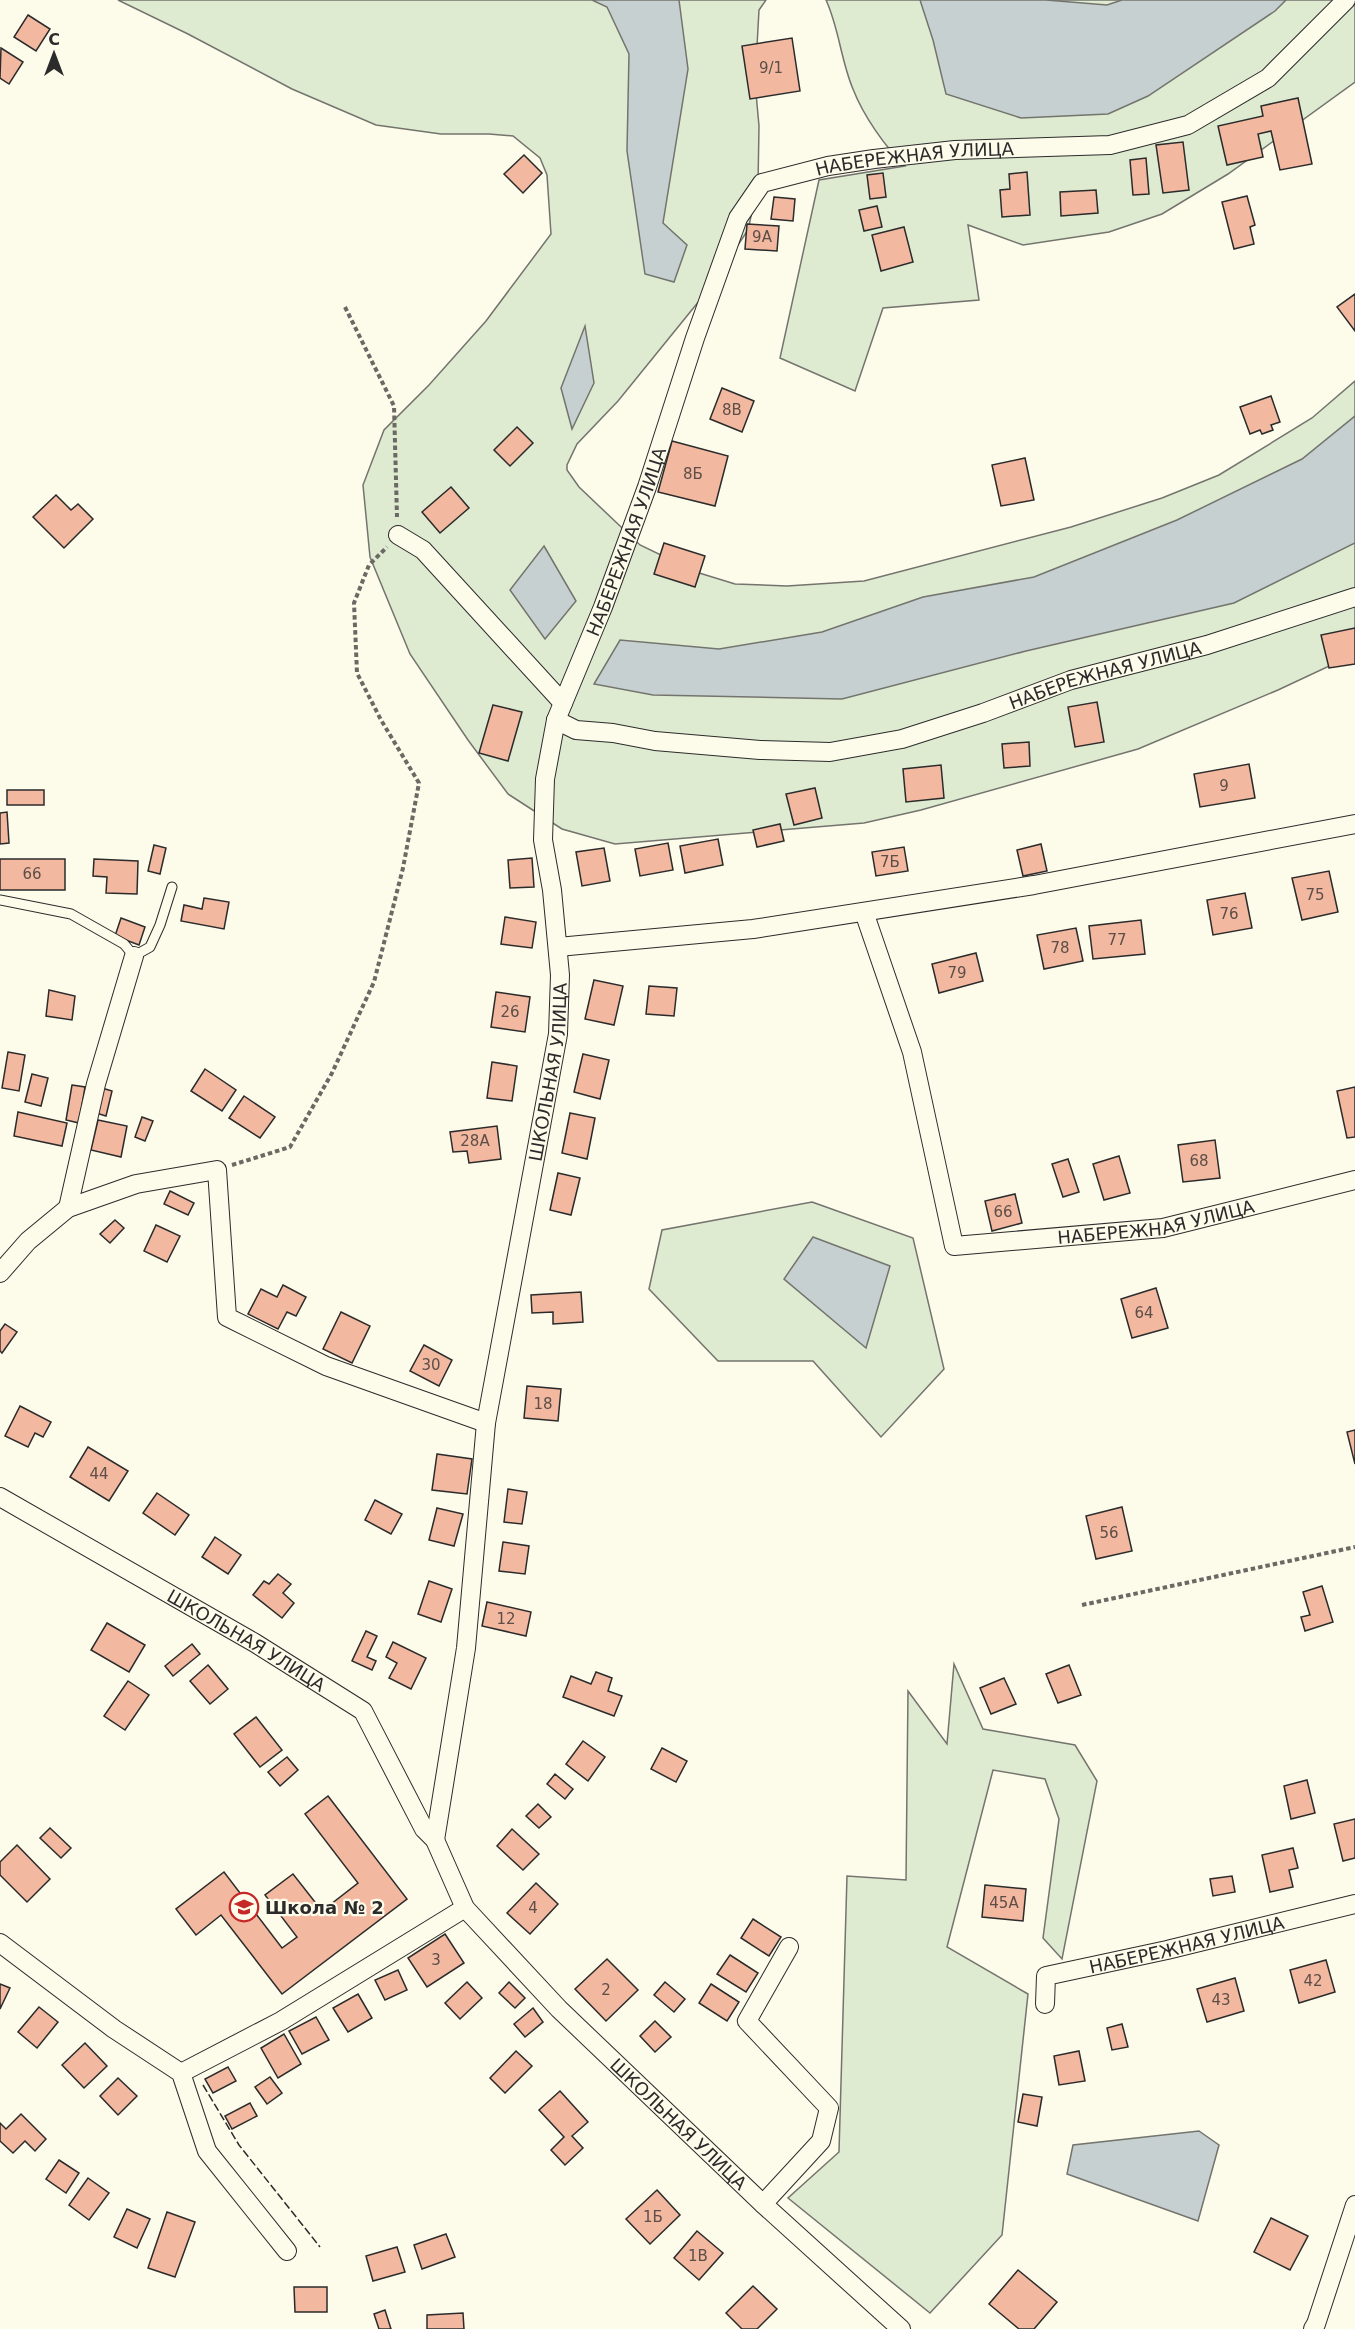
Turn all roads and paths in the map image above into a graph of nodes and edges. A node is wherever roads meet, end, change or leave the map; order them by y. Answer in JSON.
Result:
{"nodes":[{"id":1,"x":1346,"y":0,"type":"edge"},
{"id":2,"x":345,"y":307,"type":"dead end"},
{"id":3,"x":398,"y":535,"type":"junction"},
{"id":4,"x":1355,"y":597,"type":"edge"},
{"id":5,"x":560,"y":711,"type":"junction"},
{"id":6,"x":1355,"y":824,"type":"edge"},
{"id":7,"x":172,"y":887,"type":"dead end"},
{"id":8,"x":0,"y":900,"type":"edge"},
{"id":9,"x":864,"y":912,"type":"junction"},
{"id":10,"x":558,"y":947,"type":"junction"},
{"id":11,"x":134,"y":956,"type":"junction"},
{"id":12,"x":217,"y":1170,"type":"junction"},
{"id":13,"x":1355,"y":1180,"type":"edge"},
{"id":14,"x":68,"y":1208,"type":"junction"},
{"id":15,"x":0,"y":1273,"type":"edge"},
{"id":16,"x":486,"y":1423,"type":"junction"},
{"id":17,"x":0,"y":1497,"type":"edge"},
{"id":18,"x":1355,"y":1546,"type":"edge"},
{"id":19,"x":1082,"y":1605,"type":"dead end"},
{"id":20,"x":435,"y":1840,"type":"junction"},
{"id":21,"x":1355,"y":1904,"type":"edge"},
{"id":22,"x":465,"y":1908,"type":"junction"},
{"id":23,"x":0,"y":1943,"type":"edge"},
{"id":24,"x":789,"y":1947,"type":"dead end"},
{"id":25,"x":1045,"y":2004,"type":"dead end"},
{"id":26,"x":181,"y":2073,"type":"junction"},
{"id":27,"x":763,"y":2204,"type":"junction"},
{"id":28,"x":1355,"y":2205,"type":"edge"},
{"id":29,"x":286,"y":2251,"type":"dead end"},
{"id":30,"x":901,"y":2329,"type":"edge"},
{"id":31,"x":1313,"y":2329,"type":"edge"}],
"edges":[{"from":1,"to":5,"type":"street","name":"НАБЕРЕЖНАЯ УЛИЦА"},
{"from":2,"to":3,"type":"path"},
{"from":3,"to":5,"type":"street"},
{"from":3,"to":12,"type":"path"},
{"from":4,"to":5,"type":"street","name":"НАБЕРЕЖНАЯ УЛИЦА"},
{"from":5,"to":10,"type":"street","name":"ШКОЛЬНАЯ УЛИЦА"},
{"from":6,"to":9,"type":"street"},
{"from":7,"to":11,"type":"lane"},
{"from":8,"to":11,"type":"lane"},
{"from":9,"to":10,"type":"street"},
{"from":9,"to":13,"type":"street","name":"НАБЕРЕЖНАЯ УЛИЦА"},
{"from":10,"to":16,"type":"street","name":"ШКОЛЬНАЯ УЛИЦА"},
{"from":11,"to":14,"type":"street"},
{"from":12,"to":14,"type":"street"},
{"from":12,"to":16,"type":"street"},
{"from":14,"to":15,"type":"street"},
{"from":16,"to":20,"type":"street","name":"ШКОЛЬНАЯ УЛИЦА"},
{"from":17,"to":20,"type":"street","name":"ШКОЛЬНАЯ УЛИЦА"},
{"from":18,"to":19,"type":"path"},
{"from":20,"to":22,"type":"street","name":"ШКОЛЬНАЯ УЛИЦА"},
{"from":21,"to":25,"type":"street","name":"НАБЕРЕЖНАЯ УЛИЦА"},
{"from":22,"to":26,"type":"street"},
{"from":22,"to":27,"type":"street","name":"ШКОЛЬНАЯ УЛИЦА"},
{"from":23,"to":26,"type":"street"},
{"from":24,"to":27,"type":"street"},
{"from":26,"to":29,"type":"street"},
{"from":27,"to":30,"type":"street","name":"ШКОЛЬНАЯ УЛИЦА"},
{"from":28,"to":31,"type":"street"}]}
